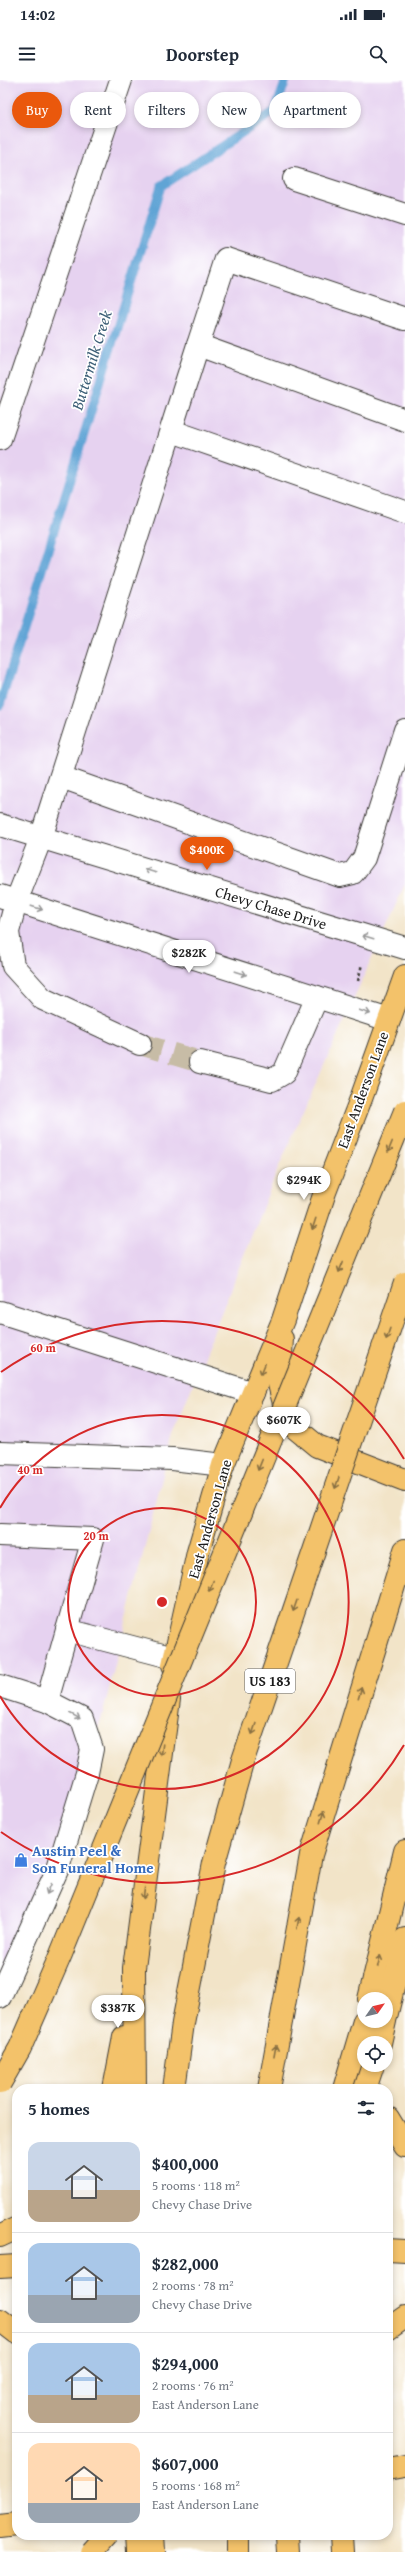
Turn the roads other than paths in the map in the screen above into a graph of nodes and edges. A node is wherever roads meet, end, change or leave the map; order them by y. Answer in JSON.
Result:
{"nodes":[{"id":1,"x":121,"y":80,"type":"edge"},
{"id":2,"x":294,"y":179,"type":"dead end"},
{"id":3,"x":405,"y":215,"type":"edge"},
{"id":4,"x":405,"y":320,"type":"edge"},
{"id":5,"x":198,"y":345,"type":"junction"},
{"id":6,"x":405,"y":420,"type":"edge"},
{"id":7,"x":172,"y":431,"type":"junction"},
{"id":8,"x":0,"y":439,"type":"edge"},
{"id":9,"x":405,"y":512,"type":"edge"},
{"id":10,"x":405,"y":730,"type":"edge"},
{"id":11,"x":61,"y":777,"type":"junction"},
{"id":12,"x":0,"y":825,"type":"edge"},
{"id":13,"x":41,"y":838,"type":"junction"},
{"id":14,"x":8,"y":899,"type":"edge"},
{"id":15,"x":405,"y":948,"type":"edge"},
{"id":16,"x":405,"y":976,"type":"edge"},
{"id":17,"x":317,"y":996,"type":"junction"},
{"id":18,"x":389,"y":1020,"type":"junction"},
{"id":19,"x":140,"y":1044,"type":"tunnel mouth"},
{"id":20,"x":200,"y":1062,"type":"tunnel mouth"},
{"id":21,"x":405,"y":1111,"type":"edge"},
{"id":22,"x":405,"y":1283,"type":"edge"},
{"id":23,"x":0,"y":1312,"type":"edge"},
{"id":24,"x":283,"y":1320,"type":"junction"},
{"id":25,"x":253,"y":1393,"type":"junction"},
{"id":26,"x":0,"y":1454,"type":"edge"},
{"id":27,"x":223,"y":1465,"type":"junction"},
{"id":28,"x":405,"y":1480,"type":"edge"},
{"id":29,"x":0,"y":1535,"type":"edge"},
{"id":30,"x":405,"y":1550,"type":"edge"},
{"id":31,"x":66,"y":1630,"type":"junction"},
{"id":32,"x":174,"y":1658,"type":"junction"},
{"id":33,"x":0,"y":1686,"type":"edge"},
{"id":34,"x":47,"y":1701,"type":"junction"},
{"id":35,"x":405,"y":1851,"type":"edge"},
{"id":36,"x":405,"y":1939,"type":"edge"},
{"id":37,"x":134,"y":1968,"type":"junction"},
{"id":38,"x":372,"y":1992,"type":"edge"},
{"id":39,"x":392,"y":1992,"type":"edge"},
{"id":40,"x":0,"y":1997,"type":"edge"},
{"id":41,"x":364,"y":2031,"type":"edge"},
{"id":42,"x":371,"y":2072,"type":"edge"},
{"id":43,"x":371,"y":2072,"type":"edge"},
{"id":44,"x":0,"y":2083,"type":"edge"},
{"id":45,"x":115,"y":2084,"type":"edge"},
{"id":46,"x":135,"y":2084,"type":"edge"},
{"id":47,"x":175,"y":2084,"type":"edge"},
{"id":48,"x":269,"y":2084,"type":"edge"},
{"id":49,"x":346,"y":2084,"type":"edge"},
{"id":50,"x":367,"y":2084,"type":"edge"},
{"id":51,"x":374,"y":2084,"type":"edge"},
{"id":52,"x":393,"y":2126,"type":"edge"},
{"id":53,"x":405,"y":2146,"type":"edge"},
{"id":54,"x":12,"y":2230,"type":"edge"},
{"id":55,"x":0,"y":2236,"type":"edge"},
{"id":56,"x":393,"y":2251,"type":"edge"},
{"id":57,"x":405,"y":2252,"type":"edge"},
{"id":58,"x":12,"y":2266,"type":"edge"},
{"id":59,"x":0,"y":2267,"type":"edge"},
{"id":60,"x":405,"y":2318,"type":"edge"},
{"id":61,"x":0,"y":2320,"type":"edge"},
{"id":62,"x":393,"y":2326,"type":"edge"},
{"id":63,"x":12,"y":2329,"type":"edge"},
{"id":64,"x":405,"y":2466,"type":"edge"},
{"id":65,"x":393,"y":2468,"type":"edge"},
{"id":66,"x":405,"y":2481,"type":"edge"},
{"id":67,"x":393,"y":2482,"type":"edge"},
{"id":68,"x":92,"y":2540,"type":"edge"},
{"id":69,"x":103,"y":2540,"type":"edge"},
{"id":70,"x":136,"y":2540,"type":"edge"},
{"id":71,"x":152,"y":2540,"type":"edge"},
{"id":72,"x":238,"y":2540,"type":"edge"},
{"id":73,"x":287,"y":2540,"type":"edge"},
{"id":74,"x":341,"y":2540,"type":"edge"},
{"id":75,"x":93,"y":2552,"type":"edge"},
{"id":76,"x":136,"y":2552,"type":"edge"},
{"id":77,"x":153,"y":2552,"type":"edge"},
{"id":78,"x":238,"y":2552,"type":"edge"},
{"id":79,"x":288,"y":2552,"type":"edge"},
{"id":80,"x":342,"y":2552,"type":"edge"}],
"edges":[{"from":1,"to":8,"type":"street"},
{"from":2,"to":3,"type":"street"},
{"from":4,"to":5,"type":"street"},
{"from":5,"to":6,"type":"street"},
{"from":5,"to":7,"type":"street"},
{"from":7,"to":9,"type":"street"},
{"from":7,"to":11,"type":"street"},
{"from":10,"to":11,"type":"street"},
{"from":11,"to":13,"type":"street"},
{"from":12,"to":13,"type":"street","name":"Chevy Chase Drive"},
{"from":13,"to":14,"type":"street"},
{"from":15,"to":13,"type":"street","name":"Chevy Chase Drive","one_way":true},
{"from":14,"to":17,"type":"street","one_way":true},
{"from":14,"to":19,"type":"street"},
{"from":16,"to":18,"type":"main road","name":"East Anderson Lane"},
{"from":17,"to":18,"type":"street","one_way":true},
{"from":17,"to":20,"type":"street"},
{"from":18,"to":24,"type":"main road","name":"East Anderson Lane","one_way":true},
{"from":21,"to":44,"type":"main road","one_way":true,"bridge":true},
{"from":22,"to":47,"type":"main road","number":"US 183","one_way":true,"bridge":true},
{"from":23,"to":25,"type":"street"},
{"from":24,"to":25,"type":"main road","name":"East Anderson Lane","one_way":true},
{"from":24,"to":28,"type":"main road"},
{"from":25,"to":27,"type":"main road","name":"East Anderson Lane"},
{"from":26,"to":27,"type":"street"},
{"from":27,"to":32,"type":"main road","name":"East Anderson Lane"},
{"from":29,"to":31,"type":"street"},
{"from":48,"to":30,"type":"main road","one_way":true},
{"from":31,"to":32,"type":"street"},
{"from":31,"to":34,"type":"street"},
{"from":32,"to":37,"type":"main road","name":"East Anderson Lane","one_way":true},
{"from":33,"to":34,"type":"street"},
{"from":34,"to":40,"type":"street","one_way":true},
{"from":38,"to":35,"type":"main road","one_way":true},
{"from":36,"to":39,"type":"main road"},
{"from":37,"to":45,"type":"main road"},
{"from":37,"to":46,"type":"main road","name":"East Anderson Lane"},
{"from":41,"to":49,"type":"main road"},
{"from":42,"to":51,"type":"main road"},
{"from":43,"to":50,"type":"main road","bridge":true},
{"from":52,"to":53,"type":"main road"},
{"from":54,"to":55,"type":"main road"},
{"from":56,"to":57,"type":"main road"},
{"from":58,"to":59,"type":"main road"},
{"from":60,"to":62,"type":"main road"},
{"from":61,"to":63,"type":"main road"},
{"from":64,"to":65,"type":"main road"},
{"from":66,"to":67,"type":"main road"},
{"from":68,"to":75,"type":"main road"},
{"from":69,"to":75,"type":"main road","bridge":true},
{"from":70,"to":76,"type":"main road"},
{"from":71,"to":77,"type":"main road"},
{"from":72,"to":78,"type":"main road"},
{"from":73,"to":79,"type":"main road"},
{"from":74,"to":80,"type":"main road"}]}
